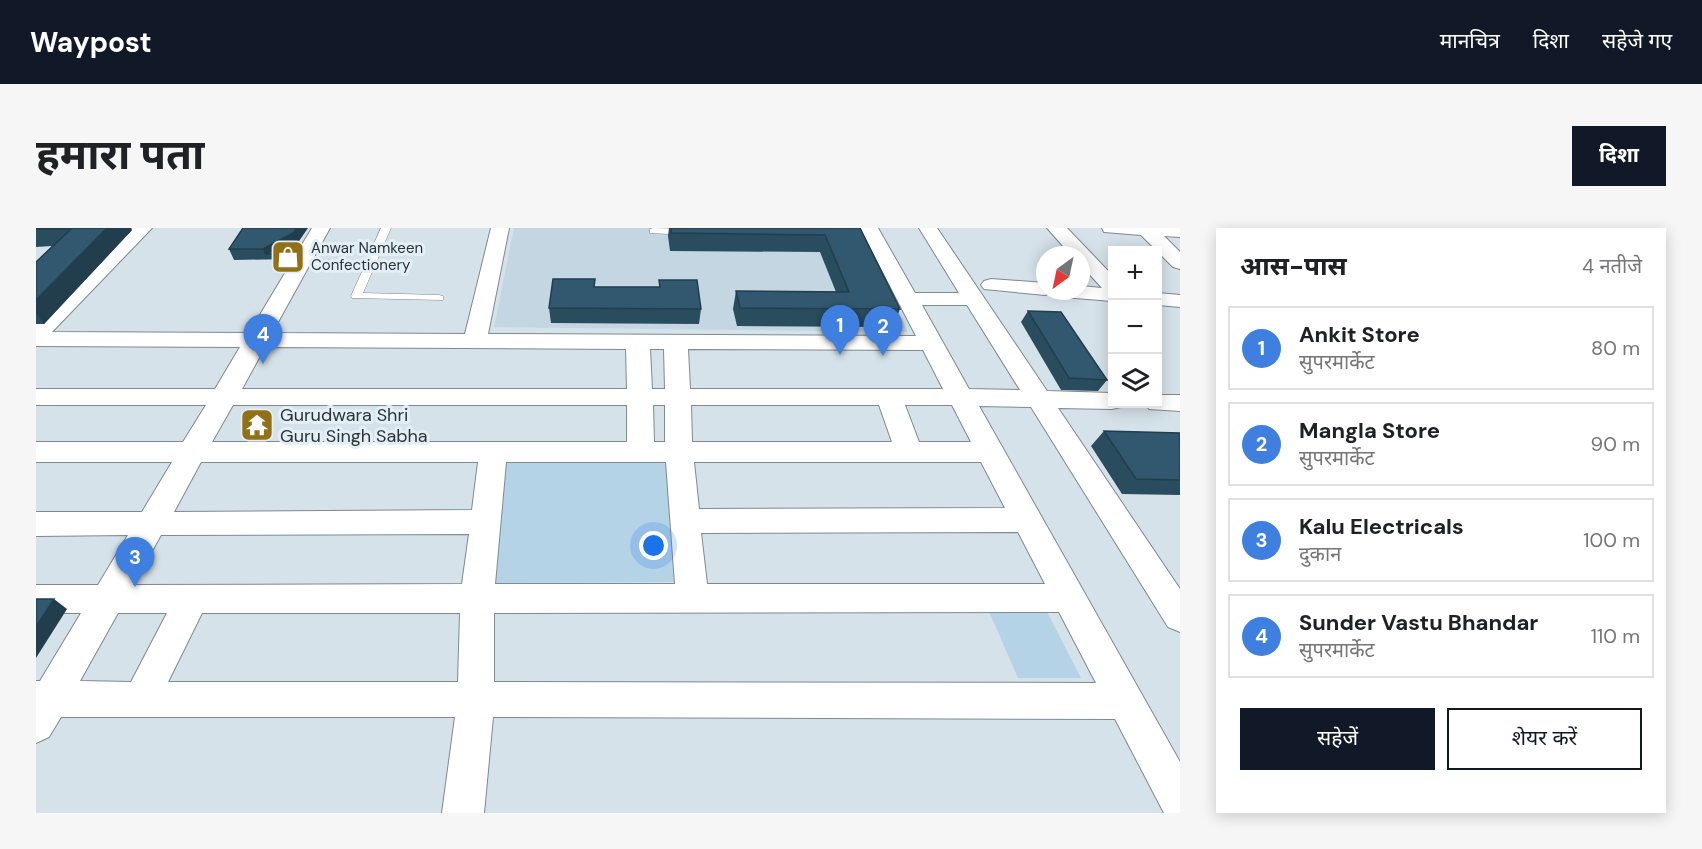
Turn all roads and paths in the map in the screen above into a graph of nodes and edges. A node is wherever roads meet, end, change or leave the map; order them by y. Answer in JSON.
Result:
{"nodes":[{"id":1,"x":143,"y":228,"type":"edge"},
{"id":2,"x":321,"y":228,"type":"edge"},
{"id":3,"x":386,"y":228,"type":"edge"},
{"id":4,"x":500,"y":228,"type":"edge"},
{"id":5,"x":869,"y":228,"type":"edge"},
{"id":6,"x":928,"y":228,"type":"edge"},
{"id":7,"x":1056,"y":228,"type":"edge"},
{"id":8,"x":1111,"y":228,"type":"edge"},
{"id":9,"x":1146,"y":229,"type":"edge"},
{"id":10,"x":654,"y":231,"type":"dead end"},
{"id":11,"x":1180,"y":231,"type":"edge"},
{"id":12,"x":701,"y":232,"type":"edge"},
{"id":13,"x":301,"y":262,"type":"junction"},
{"id":14,"x":1180,"y":263,"type":"edge"},
{"id":15,"x":370,"y":264,"type":"junction"},
{"id":16,"x":1108,"y":281,"type":"edge"},
{"id":17,"x":1036,"y":289,"type":"edge"},
{"id":18,"x":898,"y":291,"type":"junction"},
{"id":19,"x":983,"y":292,"type":"junction"},
{"id":20,"x":1090,"y":293,"type":"edge"},
{"id":21,"x":1108,"y":295,"type":"edge"},
{"id":22,"x":439,"y":298,"type":"dead end"},
{"id":23,"x":1162,"y":299,"type":"edge"},
{"id":24,"x":1180,"y":301,"type":"edge"},
{"id":25,"x":36,"y":337,"type":"edge"},
{"id":26,"x":257,"y":340,"type":"junction"},
{"id":27,"x":475,"y":341,"type":"junction"},
{"id":28,"x":638,"y":342,"type":"junction"},
{"id":29,"x":676,"y":342,"type":"junction"},
{"id":30,"x":931,"y":343,"type":"junction"},
{"id":31,"x":36,"y":397,"type":"edge"},
{"id":32,"x":639,"y":397,"type":"junction"},
{"id":33,"x":678,"y":397,"type":"junction"},
{"id":34,"x":889,"y":397,"type":"junction"},
{"id":35,"x":960,"y":397,"type":"junction"},
{"id":36,"x":224,"y":398,"type":"junction"},
{"id":37,"x":1041,"y":399,"type":"junction"},
{"id":38,"x":1108,"y":401,"type":"edge"},
{"id":39,"x":36,"y":452,"type":"edge"},
{"id":40,"x":192,"y":452,"type":"junction"},
{"id":41,"x":493,"y":452,"type":"junction"},
{"id":42,"x":641,"y":452,"type":"junction"},
{"id":43,"x":679,"y":452,"type":"junction"},
{"id":44,"x":909,"y":452,"type":"junction"},
{"id":45,"x":990,"y":452,"type":"junction"},
{"id":46,"x":1027,"y":520,"type":"junction"},
{"id":47,"x":685,"y":521,"type":"junction"},
{"id":48,"x":485,"y":522,"type":"junction"},
{"id":49,"x":151,"y":523,"type":"junction"},
{"id":50,"x":36,"y":524,"type":"edge"},
{"id":51,"x":477,"y":598,"type":"junction"},
{"id":52,"x":692,"y":598,"type":"junction"},
{"id":53,"x":1069,"y":598,"type":"junction"},
{"id":54,"x":36,"y":599,"type":"edge"},
{"id":55,"x":108,"y":599,"type":"junction"},
{"id":56,"x":192,"y":599,"type":"junction"},
{"id":57,"x":1180,"y":617,"type":"edge"},
{"id":58,"x":141,"y":699,"type":"junction"},
{"id":59,"x":476,"y":700,"type":"junction"},
{"id":60,"x":1125,"y":701,"type":"junction"},
{"id":61,"x":41,"y":708,"type":"edge"},
{"id":62,"x":1180,"y":802,"type":"edge"},
{"id":63,"x":463,"y":813,"type":"edge"}],
"edges":[{"from":1,"to":25,"type":"street"},
{"from":2,"to":13,"type":"street"},
{"from":3,"to":15,"type":"lane"},
{"from":4,"to":27,"type":"street"},
{"from":5,"to":18,"type":"street"},
{"from":6,"to":19,"type":"street"},
{"from":7,"to":16,"type":"street"},
{"from":8,"to":9,"type":"street"},
{"from":9,"to":11,"type":"street"},
{"from":9,"to":14,"type":"street"},
{"from":10,"to":12,"type":"lane"},
{"from":13,"to":15,"type":"lane"},
{"from":13,"to":26,"type":"street"},
{"from":15,"to":22,"type":"lane"},
{"from":17,"to":19,"type":"street"},
{"from":18,"to":19,"type":"street"},
{"from":18,"to":30,"type":"street"},
{"from":19,"to":37,"type":"street"},
{"from":20,"to":21,"type":"street"},
{"from":23,"to":24,"type":"street"},
{"from":25,"to":26,"type":"street"},
{"from":26,"to":27,"type":"street"},
{"from":26,"to":36,"type":"street"},
{"from":27,"to":28,"type":"street"},
{"from":28,"to":29,"type":"street"},
{"from":28,"to":32,"type":"street"},
{"from":29,"to":30,"type":"street"},
{"from":29,"to":33,"type":"street"},
{"from":30,"to":35,"type":"street"},
{"from":31,"to":36,"type":"street"},
{"from":32,"to":33,"type":"street"},
{"from":32,"to":36,"type":"street"},
{"from":32,"to":42,"type":"street"},
{"from":33,"to":34,"type":"street"},
{"from":33,"to":43,"type":"street"},
{"from":34,"to":35,"type":"street"},
{"from":34,"to":44,"type":"street"},
{"from":35,"to":37,"type":"street"},
{"from":35,"to":45,"type":"street"},
{"from":36,"to":40,"type":"street"},
{"from":37,"to":38,"type":"street"},
{"from":37,"to":57,"type":"street"},
{"from":39,"to":40,"type":"street"},
{"from":40,"to":41,"type":"street"},
{"from":40,"to":49,"type":"street"},
{"from":41,"to":42,"type":"street"},
{"from":41,"to":48,"type":"street"},
{"from":42,"to":43,"type":"street"},
{"from":43,"to":44,"type":"street"},
{"from":43,"to":47,"type":"street"},
{"from":44,"to":45,"type":"street"},
{"from":45,"to":46,"type":"street"},
{"from":46,"to":47,"type":"street"},
{"from":46,"to":53,"type":"street"},
{"from":47,"to":52,"type":"street"},
{"from":48,"to":49,"type":"street"},
{"from":48,"to":51,"type":"street"},
{"from":49,"to":50,"type":"street"},
{"from":49,"to":55,"type":"street"},
{"from":51,"to":52,"type":"street"},
{"from":51,"to":56,"type":"street"},
{"from":51,"to":59,"type":"street"},
{"from":52,"to":53,"type":"street"},
{"from":53,"to":60,"type":"street"},
{"from":54,"to":55,"type":"street"},
{"from":55,"to":56,"type":"street"},
{"from":55,"to":61,"type":"street"},
{"from":56,"to":58,"type":"street"},
{"from":58,"to":59,"type":"street"},
{"from":58,"to":61,"type":"street"},
{"from":59,"to":60,"type":"street"},
{"from":59,"to":63,"type":"street"},
{"from":60,"to":62,"type":"street"}]}
